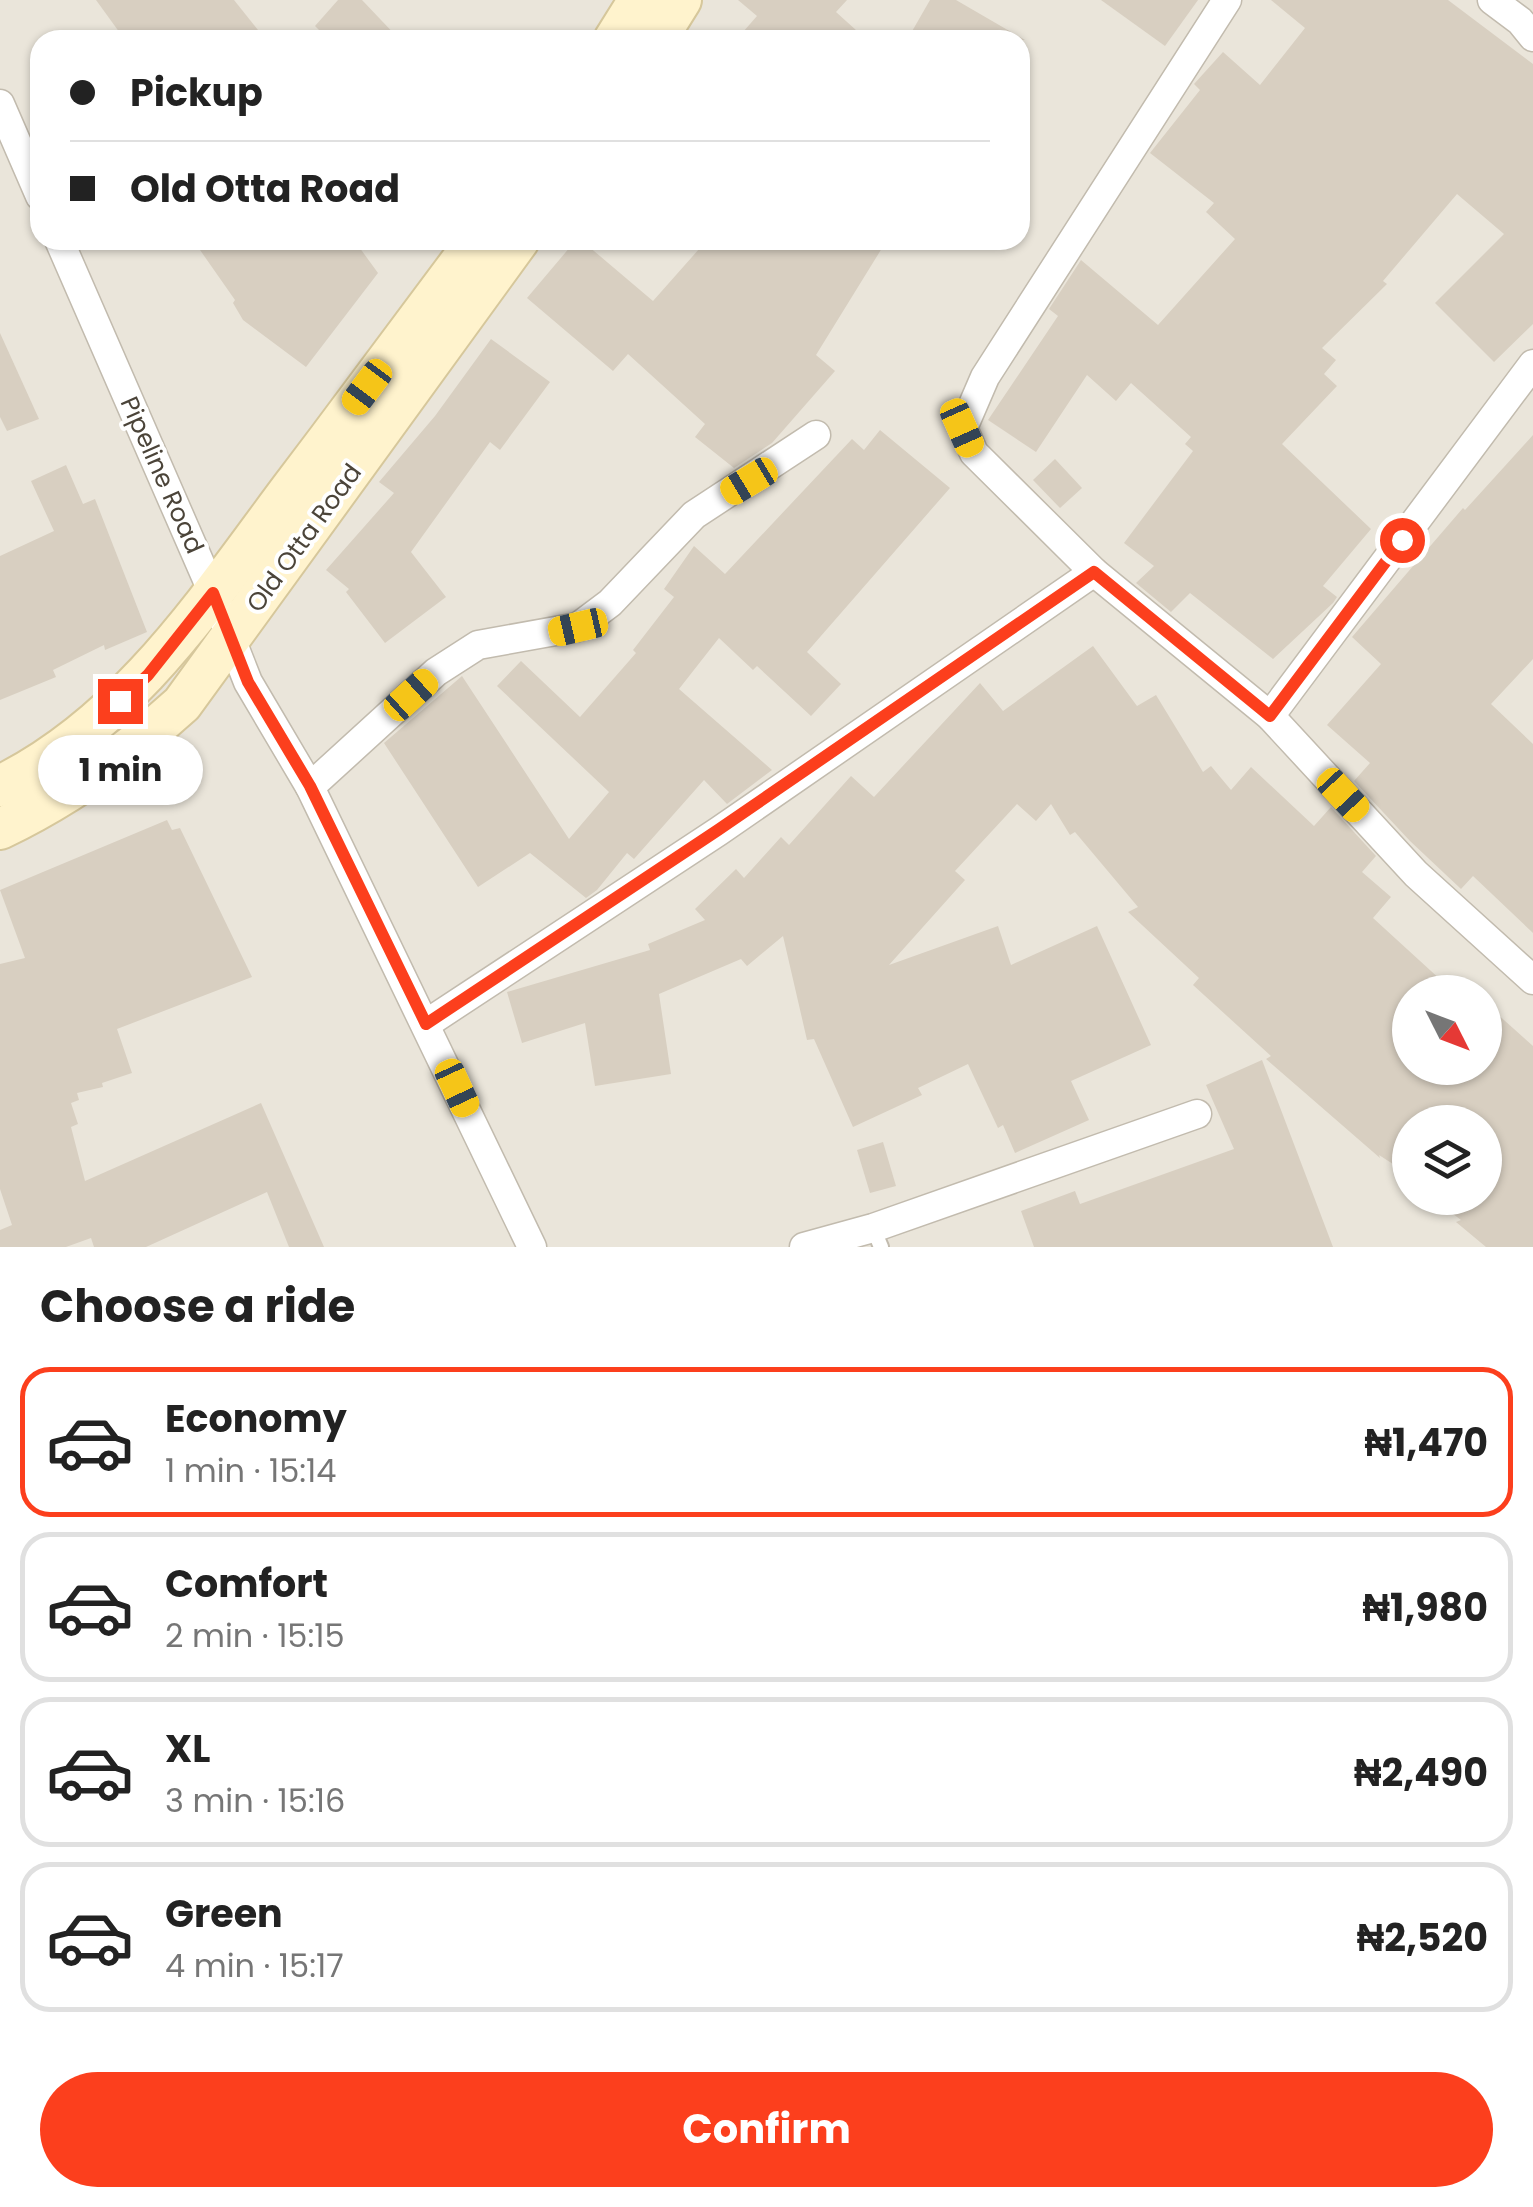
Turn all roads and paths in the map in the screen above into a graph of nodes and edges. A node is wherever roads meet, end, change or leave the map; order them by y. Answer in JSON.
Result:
{"nodes":[{"id":1,"x":638,"y":0,"type":"edge"},
{"id":2,"x":681,"y":0,"type":"edge"},
{"id":3,"x":1227,"y":0,"type":"edge"},
{"id":4,"x":1492,"y":0,"type":"edge"},
{"id":5,"x":620,"y":30,"type":"edge"},
{"id":6,"x":662,"y":30,"type":"edge"},
{"id":7,"x":1533,"y":36,"type":"edge"},
{"id":8,"x":0,"y":104,"type":"edge"},
{"id":9,"x":30,"y":173,"type":"edge"},
{"id":10,"x":63,"y":250,"type":"edge"},
{"id":11,"x":470,"y":250,"type":"edge"},
{"id":12,"x":512,"y":250,"type":"edge"},
{"id":13,"x":1533,"y":364,"type":"edge"},
{"id":14,"x":816,"y":436,"type":"dead end"},
{"id":15,"x":1094,"y":572,"type":"junction"},
{"id":16,"x":213,"y":593,"type":"junction"},
{"id":17,"x":232,"y":638,"type":"junction"},
{"id":18,"x":1270,"y":716,"type":"junction"},
{"id":19,"x":0,"y":786,"type":"edge"},
{"id":20,"x":310,"y":786,"type":"junction"},
{"id":21,"x":0,"y":829,"type":"edge"},
{"id":22,"x":1533,"y":980,"type":"edge"},
{"id":23,"x":426,"y":1024,"type":"junction"},
{"id":24,"x":1197,"y":1114,"type":"dead end"},
{"id":25,"x":877,"y":1238,"type":"edge"},
{"id":26,"x":532,"y":1247,"type":"edge"},
{"id":27,"x":804,"y":1247,"type":"edge"}],
"edges":[{"from":1,"to":5,"type":"main road"},
{"from":2,"to":6,"type":"main road"},
{"from":3,"to":15,"type":"street"},
{"from":4,"to":7,"type":"street"},
{"from":8,"to":9,"type":"street"},
{"from":10,"to":16,"type":"street","name":"Pipeline Road"},
{"from":11,"to":16,"type":"main road","name":"Old Otta Road"},
{"from":12,"to":17,"type":"main road","name":"Old Otta Road"},
{"from":13,"to":18,"type":"street"},
{"from":14,"to":20,"type":"street"},
{"from":15,"to":18,"type":"street"},
{"from":15,"to":23,"type":"street"},
{"from":16,"to":17,"type":"street","name":"Pipeline Road"},
{"from":16,"to":19,"type":"main road","name":"Old Otta Road"},
{"from":17,"to":20,"type":"street","name":"Pipeline Road"},
{"from":17,"to":21,"type":"main road","name":"Old Otta Road"},
{"from":18,"to":22,"type":"street"},
{"from":20,"to":23,"type":"street","name":"Pipeline Road"},
{"from":23,"to":26,"type":"street","name":"Pipeline Road"},
{"from":24,"to":25,"type":"street"},
{"from":25,"to":27,"type":"street"}]}
